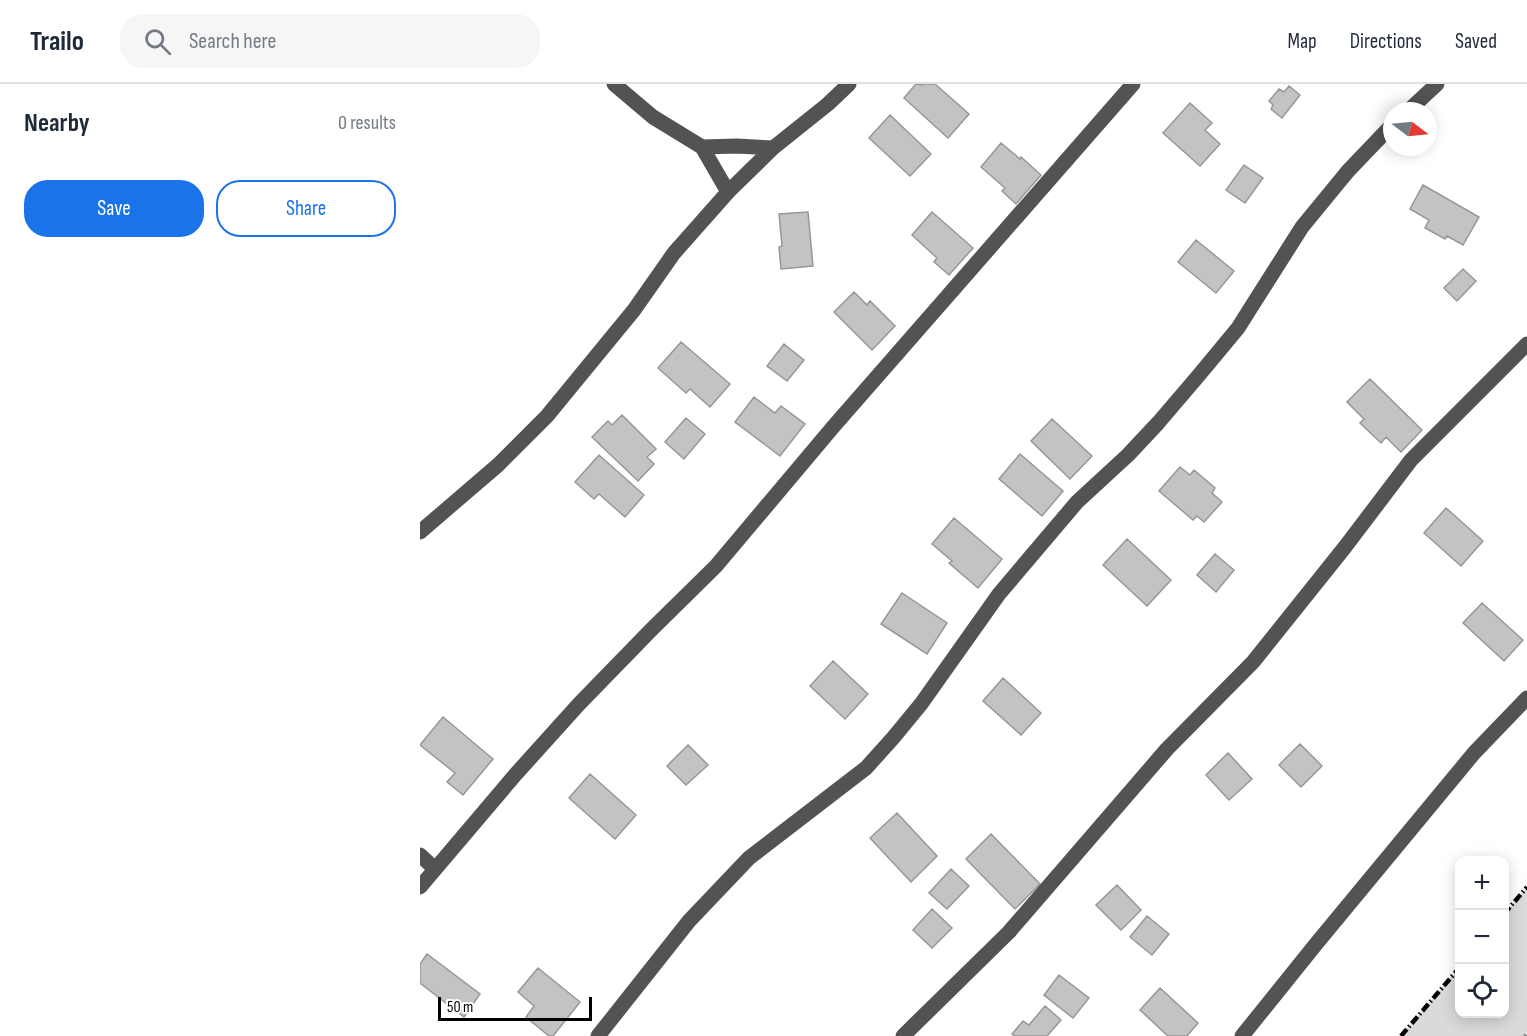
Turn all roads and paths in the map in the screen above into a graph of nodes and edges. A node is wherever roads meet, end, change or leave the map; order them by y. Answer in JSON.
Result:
{"nodes":[{"id":1,"x":614,"y":84,"type":"edge"},
{"id":2,"x":849,"y":84,"type":"edge"},
{"id":3,"x":1133,"y":84,"type":"edge"},
{"id":4,"x":1437,"y":84,"type":"edge"},
{"id":5,"x":1418,"y":102,"type":"edge"},
{"id":6,"x":1383,"y":134,"type":"edge"},
{"id":7,"x":702,"y":147,"type":"junction"},
{"id":8,"x":773,"y":148,"type":"junction"},
{"id":9,"x":728,"y":192,"type":"junction"},
{"id":10,"x":1527,"y":344,"type":"edge"},
{"id":11,"x":420,"y":532,"type":"edge"},
{"id":12,"x":1527,"y":698,"type":"edge"},
{"id":13,"x":420,"y":855,"type":"edge"},
{"id":14,"x":435,"y":869,"type":"junction"},
{"id":15,"x":420,"y":887,"type":"edge"},
{"id":16,"x":598,"y":1036,"type":"edge"},
{"id":17,"x":903,"y":1036,"type":"edge"},
{"id":18,"x":1242,"y":1036,"type":"edge"}],
"edges":[{"from":1,"to":7,"type":"street"},
{"from":2,"to":8,"type":"street"},
{"from":3,"to":14,"type":"street"},
{"from":4,"to":5,"type":"street"},
{"from":6,"to":16,"type":"street"},
{"from":7,"to":8,"type":"street"},
{"from":7,"to":9,"type":"street"},
{"from":8,"to":9,"type":"street"},
{"from":9,"to":11,"type":"street"},
{"from":10,"to":17,"type":"street"},
{"from":12,"to":18,"type":"street"},
{"from":13,"to":14,"type":"street"},
{"from":14,"to":15,"type":"street"}]}
